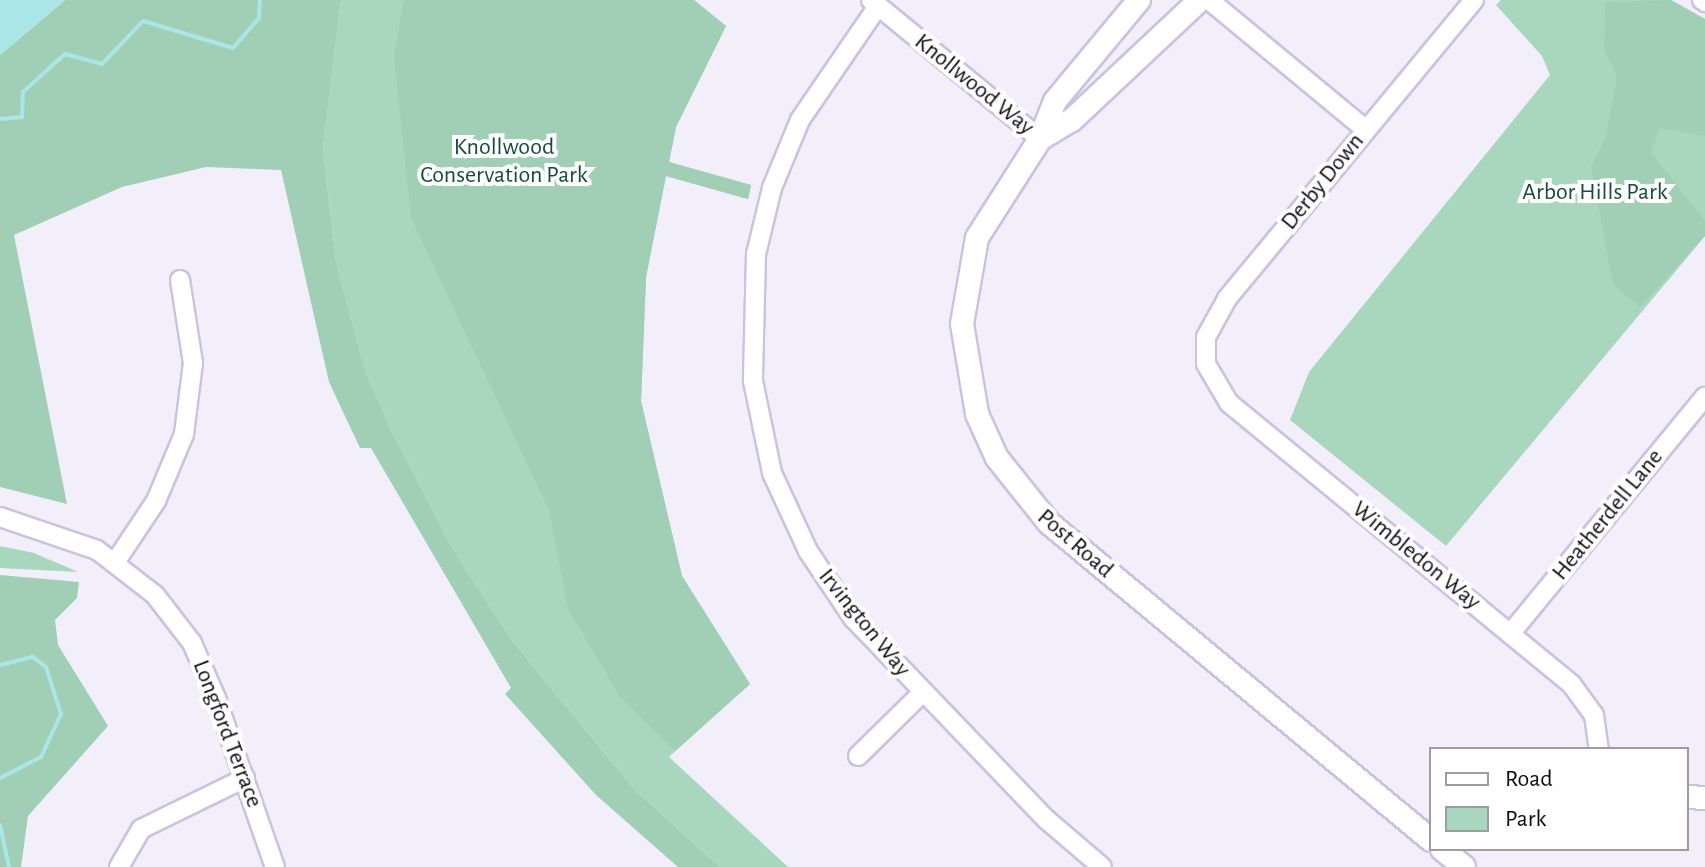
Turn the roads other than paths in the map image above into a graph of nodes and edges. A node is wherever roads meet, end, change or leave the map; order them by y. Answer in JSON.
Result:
{"nodes":[{"id":1,"x":1139,"y":0,"type":"edge"},
{"id":2,"x":1200,"y":0,"type":"edge"},
{"id":3,"x":1209,"y":0,"type":"edge"},
{"id":4,"x":1474,"y":0,"type":"edge"},
{"id":5,"x":874,"y":3,"type":"edge"},
{"id":6,"x":1366,"y":130,"type":"junction"},
{"id":7,"x":1040,"y":139,"type":"junction"},
{"id":8,"x":180,"y":280,"type":"dead end"},
{"id":9,"x":1210,"y":377,"type":"joint"},
{"id":10,"x":1705,"y":397,"type":"edge"},
{"id":11,"x":0,"y":517,"type":"edge"},
{"id":12,"x":116,"y":561,"type":"junction"},
{"id":13,"x":1510,"y":634,"type":"junction"},
{"id":14,"x":922,"y":693,"type":"junction"},
{"id":15,"x":1598,"y":747,"type":"edge"},
{"id":16,"x":858,"y":756,"type":"dead end"},
{"id":17,"x":245,"y":778,"type":"junction"},
{"id":18,"x":1429,"y":838,"type":"edge"},
{"id":19,"x":119,"y":867,"type":"edge"},
{"id":20,"x":275,"y":867,"type":"edge"},
{"id":21,"x":1102,"y":867,"type":"edge"}],
"edges":[{"from":1,"to":7,"type":"street"},
{"from":2,"to":7,"type":"street"},
{"from":3,"to":6,"type":"street"},
{"from":4,"to":6,"type":"street","name":"Derby Down"},
{"from":5,"to":7,"type":"street","name":"Knollwood Way"},
{"from":5,"to":14,"type":"street","name":"Irvington Way"},
{"from":6,"to":9,"type":"street","name":"Derby Down"},
{"from":7,"to":18,"type":"street","name":"Post Road"},
{"from":8,"to":12,"type":"street"},
{"from":9,"to":13,"type":"street","name":"Wimbledon Way"},
{"from":10,"to":13,"type":"street","name":"Heatherdell Lane"},
{"from":11,"to":12,"type":"street","name":"Longford Terrace"},
{"from":12,"to":17,"type":"street","name":"Longford Terrace"},
{"from":13,"to":15,"type":"street","name":"Wimbledon Way"},
{"from":14,"to":16,"type":"street"},
{"from":14,"to":21,"type":"street","name":"Irvington Way"},
{"from":17,"to":19,"type":"street"},
{"from":17,"to":20,"type":"street","name":"Longford Terrace"}]}
